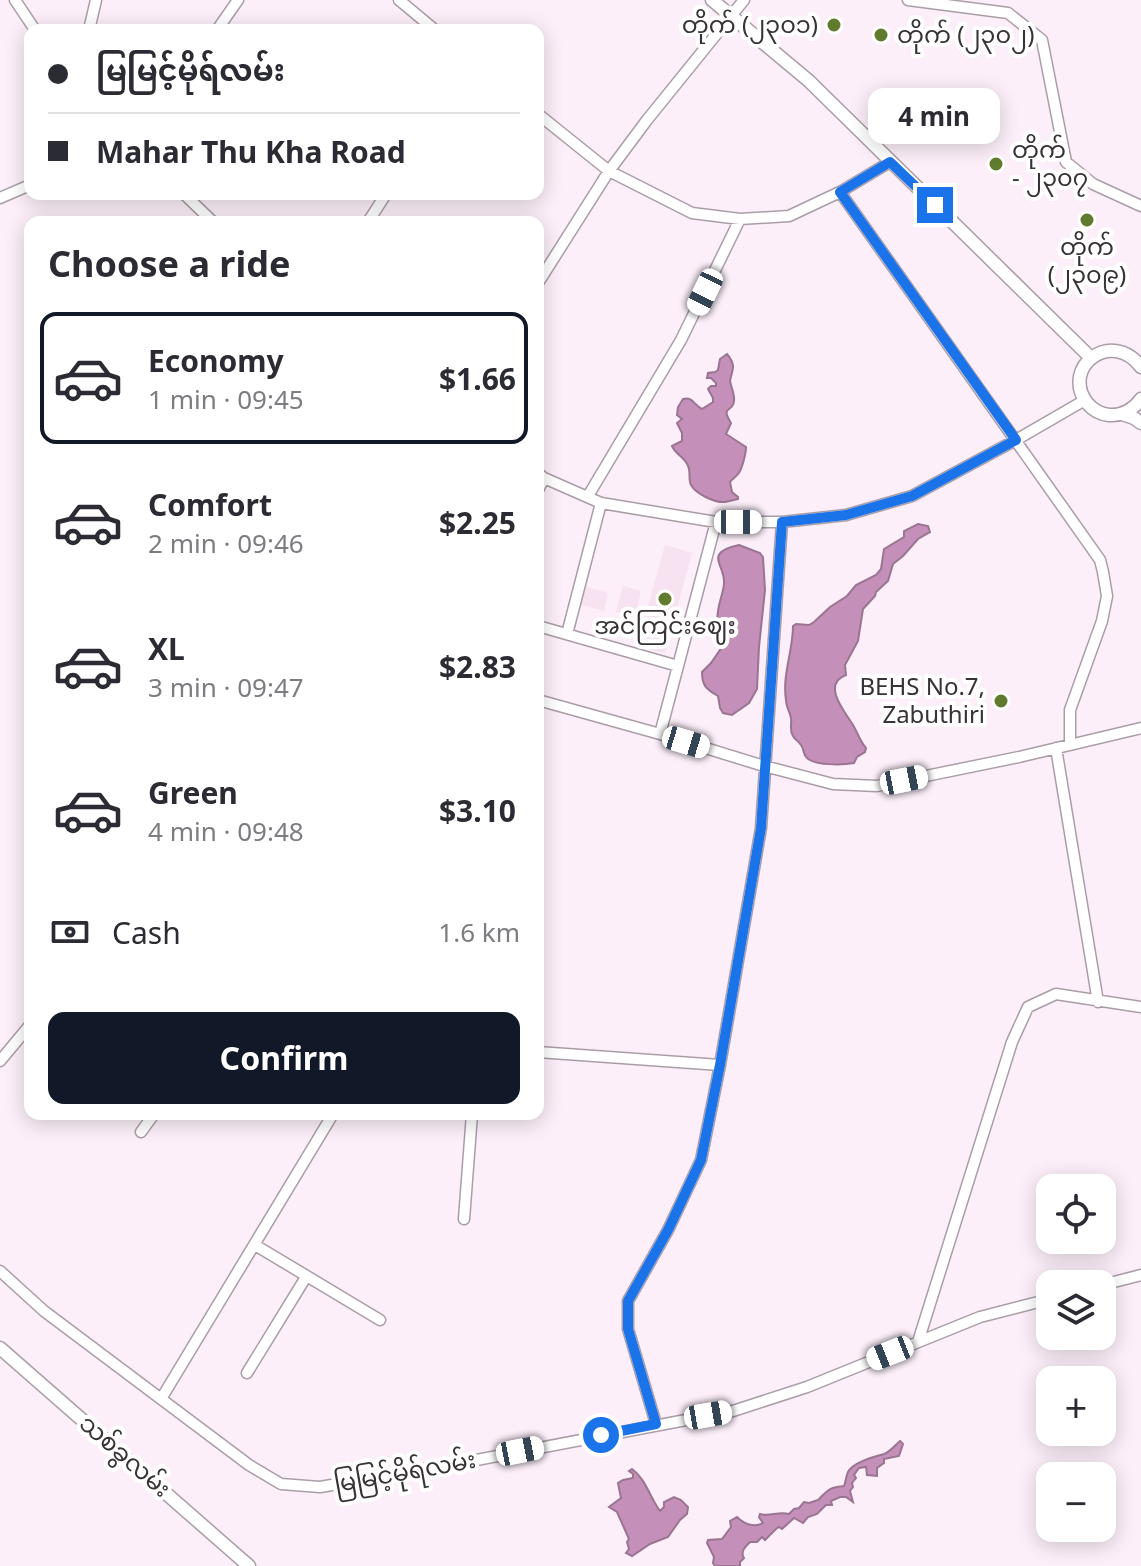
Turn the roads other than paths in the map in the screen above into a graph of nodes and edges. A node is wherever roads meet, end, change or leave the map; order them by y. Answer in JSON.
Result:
{"nodes":[{"id":1,"x":15,"y":0,"type":"edge"},
{"id":2,"x":96,"y":0,"type":"edge"},
{"id":3,"x":238,"y":0,"type":"edge"},
{"id":4,"x":399,"y":0,"type":"edge"},
{"id":5,"x":712,"y":0,"type":"edge"},
{"id":6,"x":744,"y":0,"type":"edge"},
{"id":7,"x":908,"y":0,"type":"edge"},
{"id":8,"x":732,"y":15,"type":"junction"},
{"id":9,"x":31,"y":24,"type":"edge"},
{"id":10,"x":90,"y":24,"type":"edge"},
{"id":11,"x":221,"y":24,"type":"edge"},
{"id":12,"x":428,"y":24,"type":"edge"},
{"id":13,"x":544,"y":119,"type":"edge"},
{"id":14,"x":890,"y":162,"type":"junction"},
{"id":15,"x":609,"y":171,"type":"junction"},
{"id":16,"x":24,"y":188,"type":"edge"},
{"id":17,"x":840,"y":192,"type":"junction"},
{"id":18,"x":0,"y":198,"type":"edge"},
{"id":19,"x":190,"y":200,"type":"edge"},
{"id":20,"x":1141,"y":206,"type":"edge"},
{"id":21,"x":207,"y":216,"type":"edge"},
{"id":22,"x":740,"y":219,"type":"junction"},
{"id":23,"x":544,"y":274,"type":"edge"},
{"id":24,"x":1091,"y":358,"type":"junction"},
{"id":25,"x":1141,"y":367,"type":"edge"},
{"id":26,"x":1141,"y":399,"type":"edge"},
{"id":27,"x":1085,"y":400,"type":"junction"},
{"id":28,"x":1122,"y":414,"type":"junction"},
{"id":29,"x":1141,"y":423,"type":"edge"},
{"id":30,"x":1016,"y":440,"type":"junction"},
{"id":31,"x":544,"y":477,"type":"edge"},
{"id":32,"x":588,"y":496,"type":"junction"},
{"id":33,"x":601,"y":503,"type":"junction"},
{"id":34,"x":716,"y":522,"type":"junction"},
{"id":35,"x":782,"y":522,"type":"junction"},
{"id":36,"x":544,"y":628,"type":"edge"},
{"id":37,"x":567,"y":634,"type":"junction"},
{"id":38,"x":678,"y":666,"type":"junction"},
{"id":39,"x":544,"y":702,"type":"edge"},
{"id":40,"x":1141,"y":728,"type":"edge"},
{"id":41,"x":660,"y":734,"type":"junction"},
{"id":42,"x":1070,"y":744,"type":"junction"},
{"id":43,"x":1056,"y":748,"type":"junction"},
{"id":44,"x":764,"y":766,"type":"junction"},
{"id":45,"x":1098,"y":1002,"type":"junction"},
{"id":46,"x":1141,"y":1007,"type":"edge"},
{"id":47,"x":24,"y":1032,"type":"edge"},
{"id":48,"x":544,"y":1052,"type":"edge"},
{"id":49,"x":0,"y":1061,"type":"edge"},
{"id":50,"x":720,"y":1065,"type":"junction"},
{"id":51,"x":150,"y":1120,"type":"edge"},
{"id":52,"x":329,"y":1120,"type":"edge"},
{"id":53,"x":472,"y":1120,"type":"edge"},
{"id":54,"x":141,"y":1132,"type":"dead end"},
{"id":55,"x":464,"y":1219,"type":"dead end"},
{"id":56,"x":255,"y":1245,"type":"junction"},
{"id":57,"x":0,"y":1271,"type":"edge"},
{"id":58,"x":1141,"y":1275,"type":"edge"},
{"id":59,"x":306,"y":1277,"type":"junction"},
{"id":60,"x":1116,"y":1281,"type":"edge"},
{"id":61,"x":1036,"y":1303,"type":"edge"},
{"id":62,"x":380,"y":1320,"type":"dead end"},
{"id":63,"x":918,"y":1342,"type":"junction"},
{"id":64,"x":0,"y":1348,"type":"edge"},
{"id":65,"x":247,"y":1373,"type":"dead end"},
{"id":66,"x":161,"y":1399,"type":"junction"},
{"id":67,"x":656,"y":1424,"type":"junction"},
{"id":68,"x":249,"y":1566,"type":"edge"}],
"edges":[{"from":1,"to":9,"type":"street"},
{"from":2,"to":10,"type":"street"},
{"from":3,"to":11,"type":"street"},
{"from":4,"to":12,"type":"street"},
{"from":5,"to":8,"type":"main road"},
{"from":6,"to":8,"type":"street"},
{"from":7,"to":20,"type":"street"},
{"from":8,"to":14,"type":"main road"},
{"from":8,"to":15,"type":"street"},
{"from":13,"to":15,"type":"street"},
{"from":14,"to":17,"type":"street"},
{"from":14,"to":24,"type":"main road"},
{"from":15,"to":22,"type":"street"},
{"from":15,"to":23,"type":"street"},
{"from":16,"to":18,"type":"street"},
{"from":17,"to":22,"type":"street"},
{"from":17,"to":30,"type":"street"},
{"from":19,"to":21,"type":"street"},
{"from":22,"to":32,"type":"street"},
{"from":24,"to":25,"type":"main road"},
{"from":24,"to":27,"type":"main road"},
{"from":26,"to":28,"type":"main road"},
{"from":27,"to":28,"type":"main road"},
{"from":27,"to":30,"type":"street"},
{"from":28,"to":29,"type":"main road"},
{"from":30,"to":35,"type":"street"},
{"from":30,"to":42,"type":"street"},
{"from":31,"to":32,"type":"street"},
{"from":32,"to":33,"type":"street"},
{"from":33,"to":34,"type":"street"},
{"from":33,"to":37,"type":"street"},
{"from":34,"to":35,"type":"street"},
{"from":34,"to":38,"type":"street"},
{"from":35,"to":44,"type":"street"},
{"from":36,"to":37,"type":"street"},
{"from":37,"to":38,"type":"street"},
{"from":38,"to":41,"type":"street"},
{"from":39,"to":41,"type":"street"},
{"from":40,"to":42,"type":"street"},
{"from":41,"to":44,"type":"street"},
{"from":42,"to":43,"type":"street"},
{"from":43,"to":44,"type":"street"},
{"from":43,"to":45,"type":"street"},
{"from":44,"to":50,"type":"street"},
{"from":45,"to":46,"type":"street"},
{"from":45,"to":63,"type":"street"},
{"from":47,"to":49,"type":"street"},
{"from":48,"to":50,"type":"street"},
{"from":50,"to":67,"type":"street"},
{"from":51,"to":54,"type":"street"},
{"from":52,"to":56,"type":"street"},
{"from":53,"to":55,"type":"street"},
{"from":56,"to":59,"type":"street"},
{"from":56,"to":66,"type":"street"},
{"from":57,"to":66,"type":"street","name":"မြမြင့်မိုရ်လမ်း"},
{"from":58,"to":60,"type":"street"},
{"from":59,"to":62,"type":"street"},
{"from":59,"to":65,"type":"street"},
{"from":61,"to":63,"type":"street","name":"မြမြင့်မိုရ်လမ်း"},
{"from":63,"to":67,"type":"street","name":"မြမြင့်မိုရ်လမ်း"},
{"from":64,"to":68,"type":"main road","name":"သစ်ခွလမ်း"},
{"from":66,"to":67,"type":"street","name":"မြမြင့်မိုရ်လမ်း"}]}
